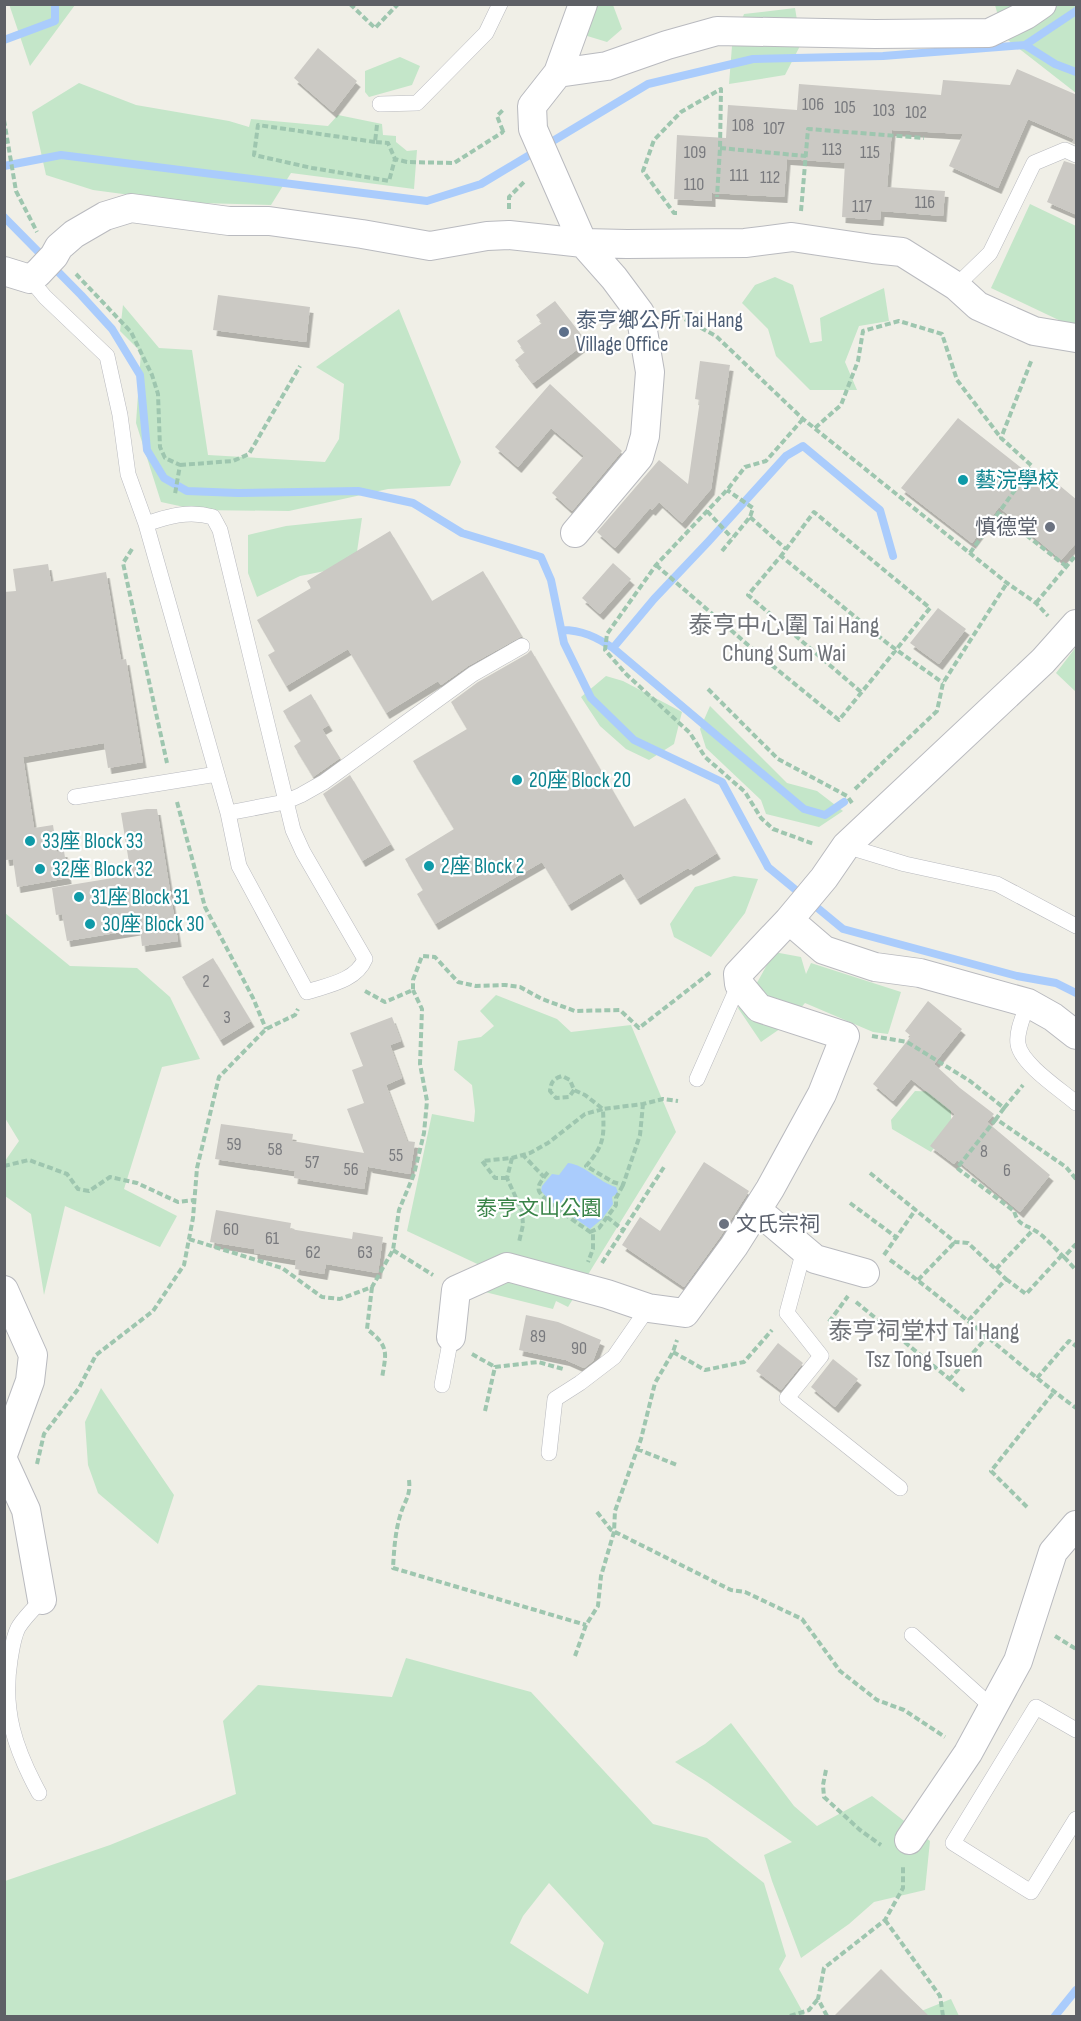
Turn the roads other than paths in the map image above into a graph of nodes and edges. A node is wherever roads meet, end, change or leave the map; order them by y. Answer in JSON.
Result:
{"nodes":[{"id":1,"x":500,"y":4,"type":"edge"},
{"id":2,"x":583,"y":4,"type":"edge"},
{"id":3,"x":1042,"y":4,"type":"edge"},
{"id":4,"x":558,"y":73,"type":"junction"},
{"id":5,"x":380,"y":104,"type":"road end"},
{"id":6,"x":1077,"y":155,"type":"edge"},
{"id":7,"x":583,"y":243,"type":"junction"},
{"id":8,"x":32,"y":270,"type":"edge"},
{"id":9,"x":956,"y":286,"type":"junction"},
{"id":10,"x":1077,"y":338,"type":"edge"},
{"id":11,"x":146,"y":524,"type":"junction"},
{"id":12,"x":575,"y":533,"type":"dead end"},
{"id":13,"x":1074,"y":626,"type":"edge"},
{"id":14,"x":522,"y":646,"type":"dead end"},
{"id":15,"x":217,"y":774,"type":"junction"},
{"id":16,"x":75,"y":797,"type":"dead end"},
{"id":17,"x":285,"y":802,"type":"junction"},
{"id":18,"x":228,"y":813,"type":"junction"},
{"id":19,"x":846,"y":846,"type":"junction"},
{"id":20,"x":794,"y":915,"type":"junction"},
{"id":21,"x":1077,"y":926,"type":"edge"},
{"id":22,"x":727,"y":976,"type":"junction"},
{"id":23,"x":1028,"y":1004,"type":"junction"},
{"id":24,"x":1077,"y":1035,"type":"edge"},
{"id":25,"x":697,"y":1079,"type":"dead end"},
{"id":26,"x":1077,"y":1103,"type":"edge"},
{"id":27,"x":757,"y":1210,"type":"junction"},
{"id":28,"x":804,"y":1250,"type":"junction"},
{"id":29,"x":866,"y":1275,"type":"road end"},
{"id":30,"x":4,"y":1290,"type":"edge"},
{"id":31,"x":648,"y":1308,"type":"junction"},
{"id":32,"x":451,"y":1337,"type":"joint"},
{"id":33,"x":442,"y":1385,"type":"dead end"},
{"id":34,"x":4,"y":1452,"type":"edge"},
{"id":35,"x":549,"y":1453,"type":"dead end"},
{"id":36,"x":4,"y":1462,"type":"edge"},
{"id":37,"x":900,"y":1488,"type":"dead end"},
{"id":38,"x":1077,"y":1525,"type":"edge"},
{"id":39,"x":42,"y":1600,"type":"joint"},
{"id":40,"x":912,"y":1635,"type":"dead end"},
{"id":41,"x":6,"y":1704,"type":"edge"},
{"id":42,"x":993,"y":1707,"type":"junction"},
{"id":43,"x":1077,"y":1730,"type":"edge"},
{"id":44,"x":39,"y":1793,"type":"dead end"},
{"id":45,"x":1077,"y":1819,"type":"edge"},
{"id":46,"x":898,"y":1845,"type":"road end"}],
"edges":[{"from":1,"to":5,"type":"lane"},
{"from":2,"to":4,"type":"street"},
{"from":3,"to":4,"type":"street"},
{"from":4,"to":7,"type":"street"},
{"from":6,"to":9,"type":"lane"},
{"from":7,"to":8,"type":"street"},
{"from":7,"to":9,"type":"street"},
{"from":7,"to":12,"type":"street"},
{"from":8,"to":11,"type":"lane"},
{"from":9,"to":10,"type":"street"},
{"from":11,"to":15,"type":"lane"},
{"from":11,"to":17,"type":"lane"},
{"from":13,"to":19,"type":"street"},
{"from":14,"to":17,"type":"lane"},
{"from":15,"to":16,"type":"lane"},
{"from":15,"to":18,"type":"lane"},
{"from":17,"to":18,"type":"lane"},
{"from":17,"to":18,"type":"lane"},
{"from":19,"to":20,"type":"street"},
{"from":19,"to":21,"type":"lane"},
{"from":20,"to":22,"type":"street"},
{"from":20,"to":23,"type":"street"},
{"from":22,"to":25,"type":"lane"},
{"from":22,"to":27,"type":"street"},
{"from":23,"to":24,"type":"street"},
{"from":23,"to":26,"type":"lane"},
{"from":27,"to":28,"type":"street"},
{"from":27,"to":31,"type":"street"},
{"from":28,"to":29,"type":"street"},
{"from":28,"to":37,"type":"lane"},
{"from":30,"to":34,"type":"street"},
{"from":31,"to":32,"type":"street"},
{"from":31,"to":35,"type":"lane"},
{"from":32,"to":33,"type":"lane"},
{"from":36,"to":39,"type":"street"},
{"from":38,"to":42,"type":"street"},
{"from":39,"to":41,"type":"lane"},
{"from":40,"to":42,"type":"lane"},
{"from":41,"to":44,"type":"lane"},
{"from":42,"to":46,"type":"street"},
{"from":43,"to":45,"type":"lane"}]}
